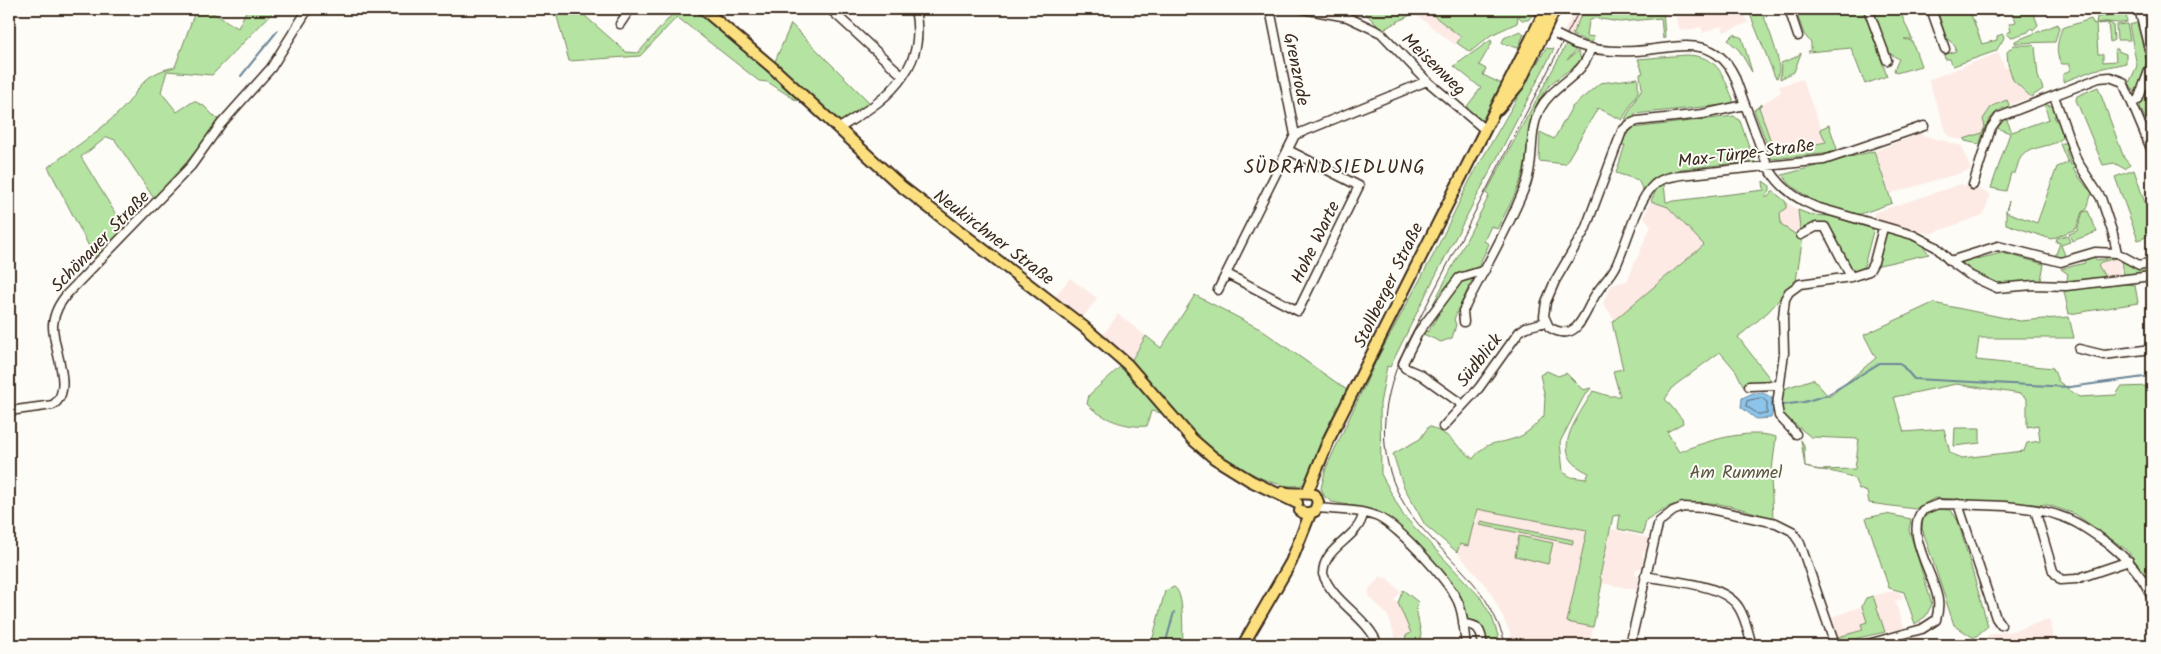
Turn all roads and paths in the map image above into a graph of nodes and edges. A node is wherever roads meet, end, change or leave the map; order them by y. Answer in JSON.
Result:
{"nodes":[{"id":1,"x":308,"y":9,"type":"edge"},
{"id":2,"x":630,"y":9,"type":"edge"},
{"id":3,"x":703,"y":9,"type":"edge"},
{"id":4,"x":830,"y":9,"type":"edge"},
{"id":5,"x":915,"y":9,"type":"edge"},
{"id":6,"x":1270,"y":9,"type":"edge"},
{"id":7,"x":1303,"y":9,"type":"edge"},
{"id":8,"x":1546,"y":9,"type":"edge"},
{"id":9,"x":1555,"y":9,"type":"edge"},
{"id":10,"x":1789,"y":9,"type":"edge"},
{"id":11,"x":1868,"y":9,"type":"edge"},
{"id":12,"x":1931,"y":9,"type":"edge"},
{"id":13,"x":2138,"y":9,"type":"edge"},
{"id":14,"x":620,"y":24,"type":"dead end"},
{"id":15,"x":1540,"y":28,"type":"junction"},
{"id":16,"x":1798,"y":36,"type":"dead end"},
{"id":17,"x":1590,"y":49,"type":"junction"},
{"id":18,"x":1945,"y":49,"type":"dead end"},
{"id":19,"x":1887,"y":60,"type":"dead end"},
{"id":20,"x":2152,"y":61,"type":"edge"},
{"id":21,"x":2152,"y":69,"type":"edge"},
{"id":22,"x":903,"y":76,"type":"junction"},
{"id":23,"x":1427,"y":81,"type":"junction"},
{"id":24,"x":2054,"y":96,"type":"junction"},
{"id":25,"x":2133,"y":102,"type":"junction"},
{"id":26,"x":1745,"y":106,"type":"junction"},
{"id":27,"x":1924,"y":126,"type":"dead end"},
{"id":28,"x":1485,"y":127,"type":"junction"},
{"id":29,"x":838,"y":129,"type":"junction"},
{"id":30,"x":1295,"y":135,"type":"junction"},
{"id":31,"x":1288,"y":150,"type":"junction"},
{"id":32,"x":2152,"y":151,"type":"edge"},
{"id":33,"x":1768,"y":167,"type":"junction"},
{"id":34,"x":1973,"y":185,"type":"dead end"},
{"id":35,"x":1883,"y":228,"type":"junction"},
{"id":36,"x":1801,"y":235,"type":"dead end"},
{"id":37,"x":2117,"y":252,"type":"junction"},
{"id":38,"x":1950,"y":261,"type":"junction"},
{"id":39,"x":2152,"y":262,"type":"edge"},
{"id":40,"x":1485,"y":270,"type":"junction"},
{"id":41,"x":1227,"y":274,"type":"junction"},
{"id":42,"x":2152,"y":276,"type":"edge"},
{"id":43,"x":1852,"y":277,"type":"junction"},
{"id":44,"x":1218,"y":290,"type":"dead end"},
{"id":45,"x":1464,"y":322,"type":"dead end"},
{"id":46,"x":1546,"y":322,"type":"junction"},
{"id":47,"x":2079,"y":349,"type":"dead end"},
{"id":48,"x":2152,"y":349,"type":"edge"},
{"id":49,"x":1778,"y":385,"type":"junction"},
{"id":50,"x":1749,"y":386,"type":"dead end"},
{"id":51,"x":1463,"y":405,"type":"junction"},
{"id":52,"x":9,"y":411,"type":"edge"},
{"id":53,"x":1443,"y":427,"type":"dead end"},
{"id":54,"x":1796,"y":434,"type":"dead end"},
{"id":55,"x":1308,"y":503,"type":"junction"},
{"id":56,"x":1958,"y":504,"type":"junction"},
{"id":57,"x":2035,"y":510,"type":"junction"},
{"id":58,"x":1363,"y":514,"type":"junction"},
{"id":59,"x":2129,"y":561,"type":"junction"},
{"id":60,"x":1645,"y":576,"type":"junction"},
{"id":61,"x":2152,"y":599,"type":"edge"},
{"id":62,"x":1463,"y":624,"type":"junction"},
{"id":63,"x":2001,"y":625,"type":"dead end"},
{"id":64,"x":1243,"y":645,"type":"edge"},
{"id":65,"x":1378,"y":645,"type":"edge"},
{"id":66,"x":1466,"y":645,"type":"edge"},
{"id":67,"x":1483,"y":645,"type":"edge"},
{"id":68,"x":1630,"y":645,"type":"edge"},
{"id":69,"x":1752,"y":645,"type":"edge"},
{"id":70,"x":1835,"y":645,"type":"edge"},
{"id":71,"x":1864,"y":645,"type":"edge"}],
"edges":[{"from":1,"to":52,"type":"street","name":"Schönauer Straße"},
{"from":2,"to":14,"type":"street"},
{"from":3,"to":29,"type":"main road","name":"Neukirchner Straße"},
{"from":4,"to":22,"type":"street"},
{"from":5,"to":22,"type":"street"},
{"from":6,"to":30,"type":"street","name":"Grenzrode"},
{"from":7,"to":23,"type":"street","name":"Meisenweg"},
{"from":8,"to":15,"type":"main road","name":"Stollberger Straße"},
{"from":9,"to":15,"type":"main road","name":"Stollberger Straße"},
{"from":10,"to":16,"type":"street"},
{"from":11,"to":19,"type":"street"},
{"from":12,"to":18,"type":"street"},
{"from":13,"to":20,"type":"street"},
{"from":15,"to":17,"type":"street","bridge":true},
{"from":15,"to":28,"type":"main road","name":"Stollberger Straße"},
{"from":17,"to":26,"type":"street"},
{"from":17,"to":40,"type":"street"},
{"from":21,"to":25,"type":"street"},
{"from":22,"to":29,"type":"street"},
{"from":23,"to":28,"type":"street","name":"Meisenweg"},
{"from":23,"to":30,"type":"street"},
{"from":24,"to":25,"type":"street"},
{"from":24,"to":34,"type":"street"},
{"from":24,"to":37,"type":"street"},
{"from":25,"to":32,"type":"street"},
{"from":26,"to":33,"type":"street"},
{"from":26,"to":46,"type":"street"},
{"from":27,"to":33,"type":"street","name":"Max-Türpe-Straße"},
{"from":28,"to":55,"type":"main road","name":"Stollberger Straße"},
{"from":29,"to":55,"type":"main road","name":"Neukirchner Straße"},
{"from":30,"to":31,"type":"street"},
{"from":31,"to":41,"type":"street"},
{"from":31,"to":41,"type":"street","name":"Hohe Warte"},
{"from":33,"to":35,"type":"street"},
{"from":33,"to":46,"type":"street","name":"Max-Türpe-Straße"},
{"from":35,"to":38,"type":"street"},
{"from":35,"to":43,"type":"street"},
{"from":36,"to":43,"type":"street"},
{"from":37,"to":38,"type":"street"},
{"from":37,"to":39,"type":"street"},
{"from":38,"to":42,"type":"street"},
{"from":40,"to":45,"type":"street"},
{"from":40,"to":51,"type":"street"},
{"from":41,"to":44,"type":"street"},
{"from":43,"to":49,"type":"street"},
{"from":46,"to":51,"type":"street","name":"Südblick"},
{"from":47,"to":48,"type":"street"},
{"from":49,"to":50,"type":"street"},
{"from":49,"to":54,"type":"street"},
{"from":51,"to":53,"type":"street","name":"Südblick"},
{"from":55,"to":58,"type":"street"},
{"from":55,"to":64,"type":"main road","name":"Stollberger Straße"},
{"from":56,"to":57,"type":"street"},
{"from":56,"to":63,"type":"street"},
{"from":56,"to":71,"type":"street"},
{"from":57,"to":59,"type":"street"},
{"from":57,"to":59,"type":"street"},
{"from":58,"to":62,"type":"street"},
{"from":58,"to":65,"type":"street"},
{"from":59,"to":61,"type":"street"},
{"from":60,"to":68,"type":"street"},
{"from":60,"to":69,"type":"street"},
{"from":60,"to":70,"type":"street"},
{"from":62,"to":66,"type":"street"},
{"from":62,"to":67,"type":"street"}]}
